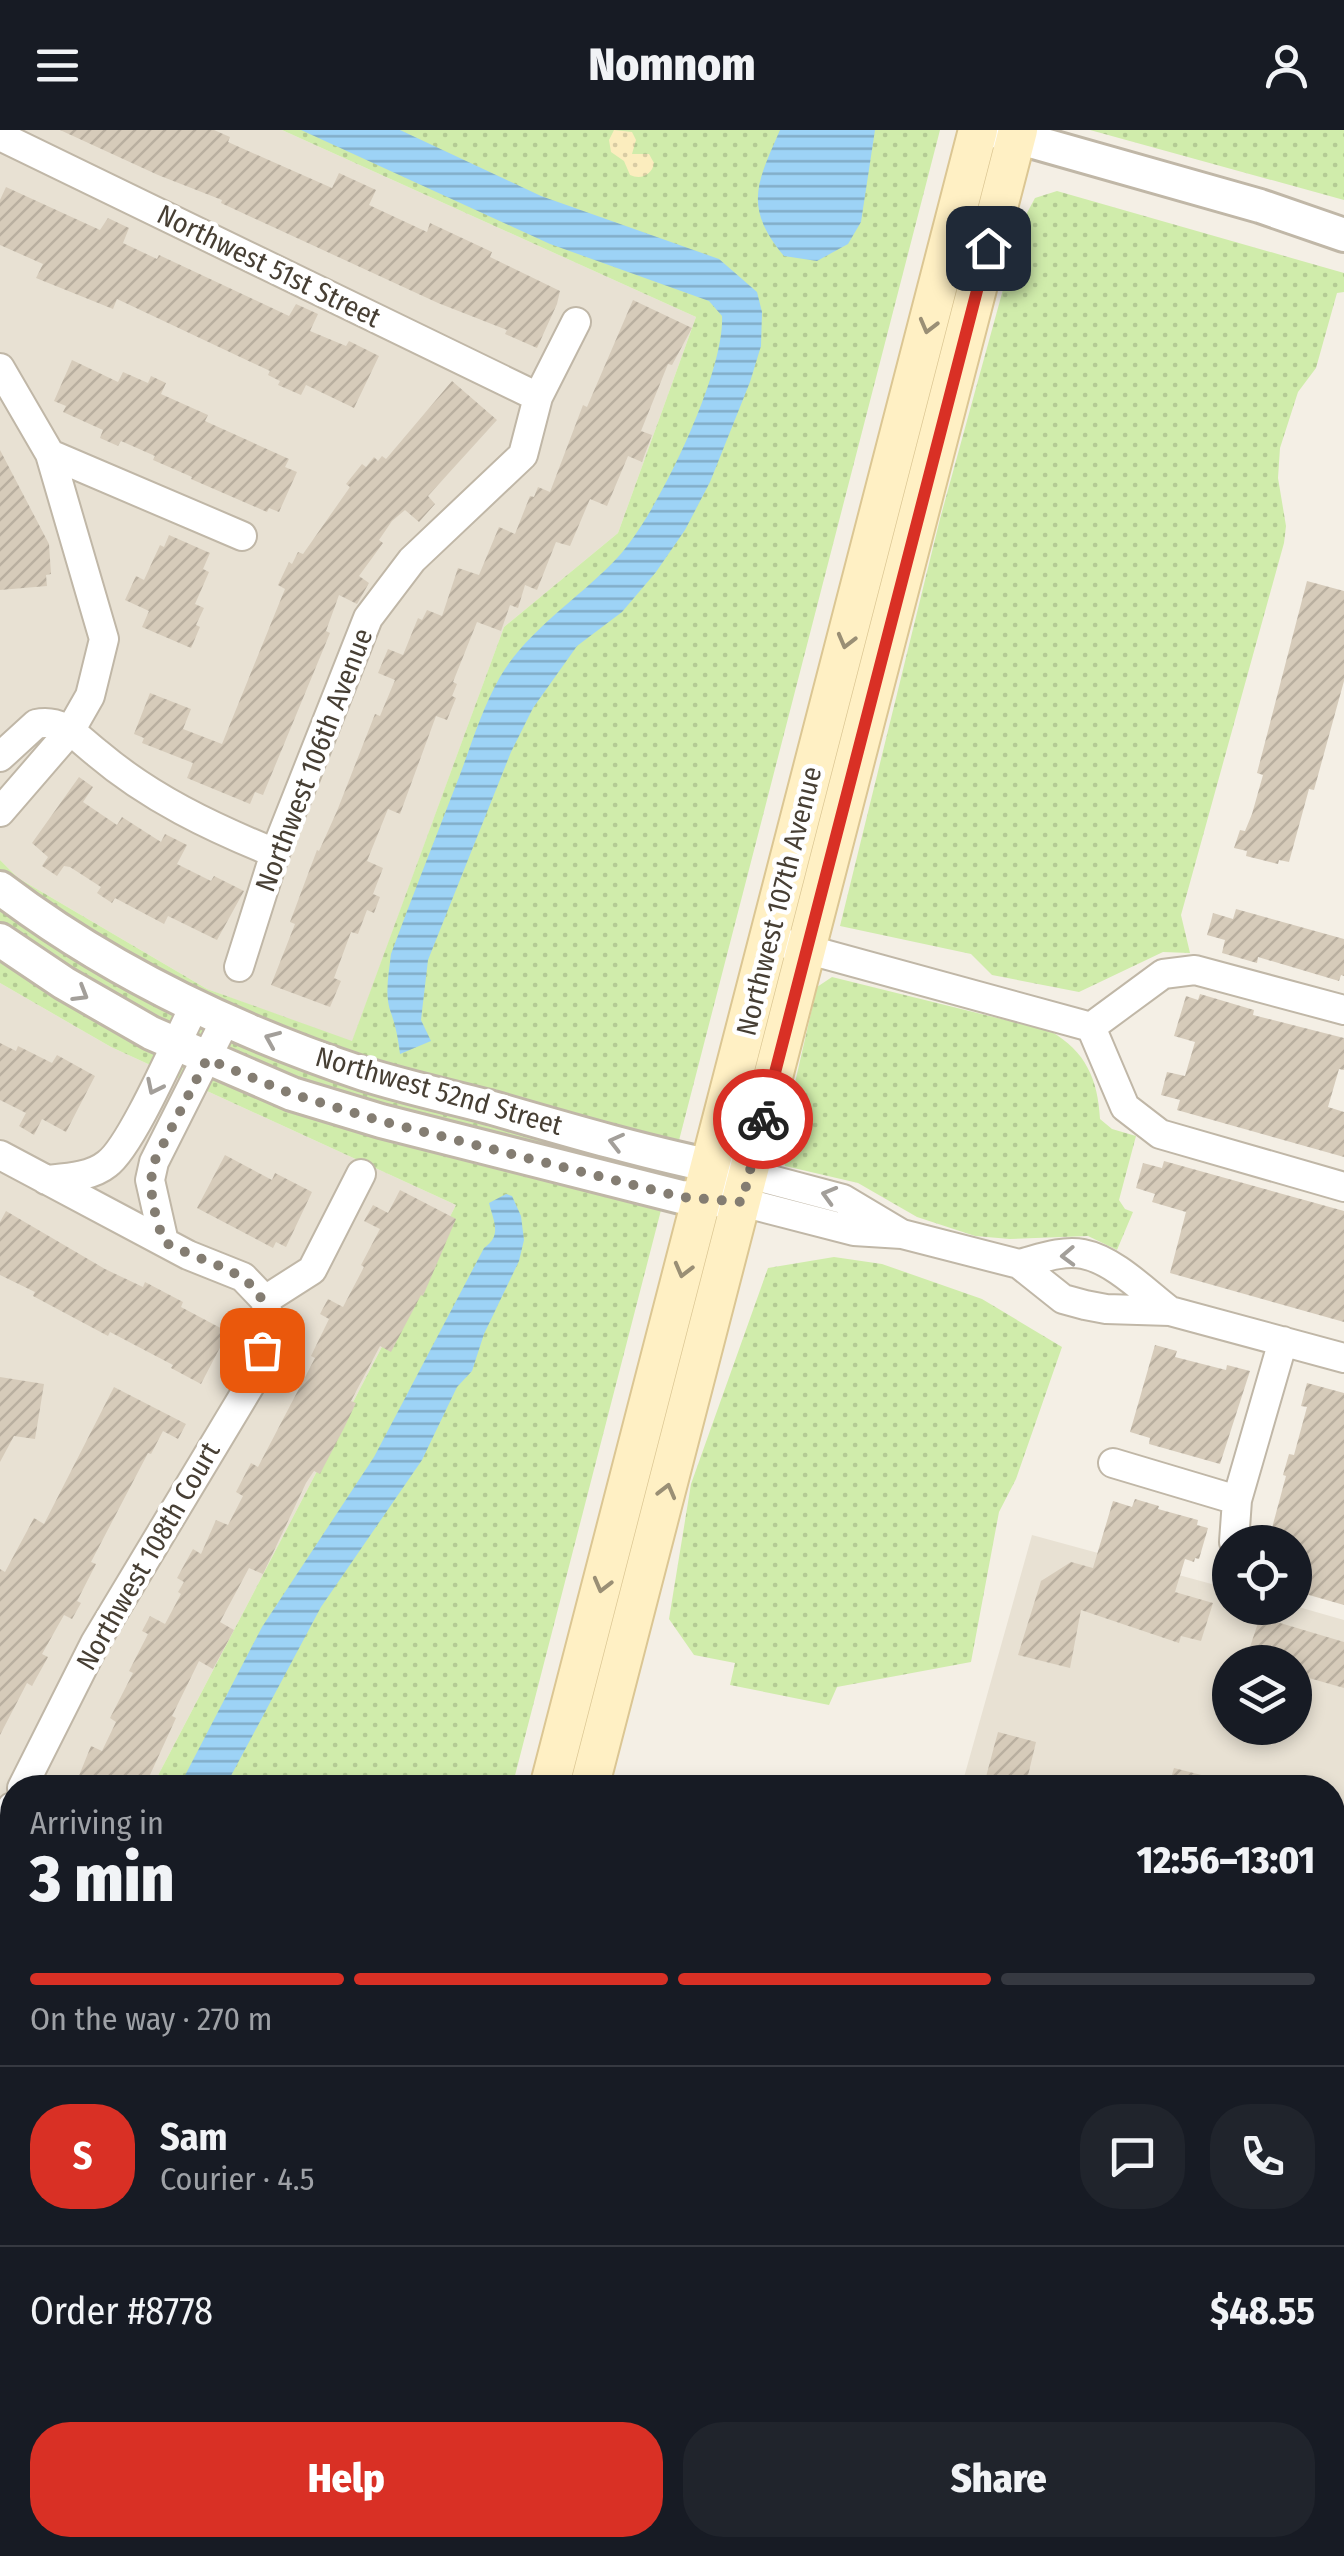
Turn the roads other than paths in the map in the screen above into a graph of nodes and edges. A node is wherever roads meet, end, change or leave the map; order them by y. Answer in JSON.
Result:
{"nodes":[{"id":1,"x":978,"y":130,"type":"edge"},
{"id":2,"x":1009,"y":132,"type":"edge"},
{"id":3,"x":0,"y":136,"type":"edge"},
{"id":4,"x":1344,"y":235,"type":"edge"},
{"id":5,"x":576,"y":322,"type":"dead end"},
{"id":6,"x":0,"y":368,"type":"edge"},
{"id":7,"x":538,"y":397,"type":"junction"},
{"id":8,"x":50,"y":454,"type":"junction"},
{"id":9,"x":242,"y":536,"type":"dead end"},
{"id":10,"x":70,"y":731,"type":"junction"},
{"id":11,"x":0,"y":759,"type":"edge"},
{"id":12,"x":25,"y":782,"type":"junction"},
{"id":13,"x":0,"y":812,"type":"edge"},
{"id":14,"x":275,"y":854,"type":"junction"},
{"id":15,"x":0,"y":888,"type":"edge"},
{"id":16,"x":769,"y":939,"type":"junction"},
{"id":17,"x":0,"y":940,"type":"edge"},
{"id":18,"x":807,"y":949,"type":"junction"},
{"id":19,"x":239,"y":968,"type":"dead end"},
{"id":20,"x":195,"y":1005,"type":"junction"},
{"id":21,"x":1344,"y":1010,"type":"edge"},
{"id":22,"x":226,"y":1019,"type":"junction"},
{"id":23,"x":1091,"y":1026,"type":"junction"},
{"id":24,"x":175,"y":1044,"type":"junction"},
{"id":25,"x":207,"y":1059,"type":"junction"},
{"id":26,"x":115,"y":1155,"type":"junction"},
{"id":27,"x":0,"y":1156,"type":"edge"},
{"id":28,"x":152,"y":1171,"type":"junction"},
{"id":29,"x":362,"y":1174,"type":"dead end"},
{"id":30,"x":46,"y":1180,"type":"junction"},
{"id":31,"x":706,"y":1182,"type":"junction"},
{"id":32,"x":1344,"y":1187,"type":"edge"},
{"id":33,"x":746,"y":1188,"type":"junction"},
{"id":34,"x":102,"y":1211,"type":"junction"},
{"id":35,"x":164,"y":1242,"type":"junction"},
{"id":36,"x":1019,"y":1264,"type":"junction"},
{"id":37,"x":1114,"y":1270,"type":"junction"},
{"id":38,"x":1102,"y":1308,"type":"junction"},
{"id":39,"x":1170,"y":1311,"type":"junction"},
{"id":40,"x":268,"y":1312,"type":"junction"},
{"id":41,"x":1283,"y":1341,"type":"junction"},
{"id":42,"x":1344,"y":1358,"type":"edge"},
{"id":43,"x":1113,"y":1463,"type":"dead end"},
{"id":44,"x":1237,"y":1500,"type":"junction"},
{"id":45,"x":1235,"y":1525,"type":"edge"},
{"id":46,"x":29,"y":1775,"type":"edge"},
{"id":47,"x":552,"y":1775,"type":"edge"},
{"id":48,"x":592,"y":1775,"type":"edge"}],
"edges":[{"from":1,"to":16,"type":"main road","name":"Northwest 107th Avenue","one_way":true},
{"from":2,"to":4,"type":"street"},
{"from":2,"to":18,"type":"main road","name":"Northwest 107th Avenue"},
{"from":3,"to":7,"type":"street","name":"Northwest 51st Street"},
{"from":5,"to":7,"type":"street","name":"Northwest 106th Avenue"},
{"from":6,"to":8,"type":"street"},
{"from":7,"to":14,"type":"street","name":"Northwest 106th Avenue"},
{"from":8,"to":9,"type":"street"},
{"from":8,"to":10,"type":"street"},
{"from":10,"to":11,"type":"street"},
{"from":10,"to":12,"type":"street"},
{"from":10,"to":14,"type":"street"},
{"from":11,"to":12,"type":"street"},
{"from":12,"to":13,"type":"street"},
{"from":14,"to":19,"type":"street","name":"Northwest 106th Avenue"},
{"from":15,"to":20,"type":"street","name":"Northwest 52nd Street"},
{"from":16,"to":18,"type":"street"},
{"from":16,"to":31,"type":"main road","name":"Northwest 107th Avenue"},
{"from":17,"to":24,"type":"street","name":"Northwest 52nd Street","one_way":true},
{"from":18,"to":23,"type":"street"},
{"from":18,"to":33,"type":"main road","name":"Northwest 107th Avenue"},
{"from":20,"to":22,"type":"street","name":"Northwest 52nd Street"},
{"from":20,"to":24,"type":"street"},
{"from":21,"to":23,"type":"street"},
{"from":22,"to":25,"type":"street"},
{"from":31,"to":22,"type":"street","name":"Northwest 52nd Street","one_way":true},
{"from":23,"to":32,"type":"street"},
{"from":24,"to":25,"type":"street","name":"Northwest 52nd Street"},
{"from":24,"to":26,"type":"street","one_way":true},
{"from":25,"to":28,"type":"street"},
{"from":25,"to":31,"type":"street","name":"Northwest 52nd Street"},
{"from":26,"to":28,"type":"street"},
{"from":26,"to":30,"type":"street"},
{"from":26,"to":34,"type":"street"},
{"from":27,"to":30,"type":"street"},
{"from":28,"to":34,"type":"street"},
{"from":28,"to":35,"type":"street"},
{"from":29,"to":40,"type":"street"},
{"from":30,"to":34,"type":"street"},
{"from":31,"to":33,"type":"street","name":"Northwest 52nd Street"},
{"from":31,"to":47,"type":"main road","name":"Northwest 107th Avenue","one_way":true},
{"from":33,"to":36,"type":"street","name":"Northwest 52nd Street"},
{"from":48,"to":33,"type":"main road","name":"Northwest 107th Avenue","one_way":true},
{"from":34,"to":35,"type":"street"},
{"from":35,"to":40,"type":"street"},
{"from":37,"to":36,"type":"street","name":"Northwest 52nd Street","one_way":true},
{"from":36,"to":38,"type":"street","name":"Northwest 52nd Street"},
{"from":37,"to":38,"type":"street"},
{"from":37,"to":39,"type":"street","name":"Northwest 52nd Street"},
{"from":38,"to":39,"type":"street","name":"Northwest 52nd Street"},
{"from":39,"to":41,"type":"street","name":"Northwest 52nd Street"},
{"from":40,"to":46,"type":"street","name":"Northwest 108th Court"},
{"from":41,"to":42,"type":"street","name":"Northwest 52nd Street"},
{"from":41,"to":44,"type":"street"},
{"from":43,"to":44,"type":"street"},
{"from":44,"to":45,"type":"street"}]}
